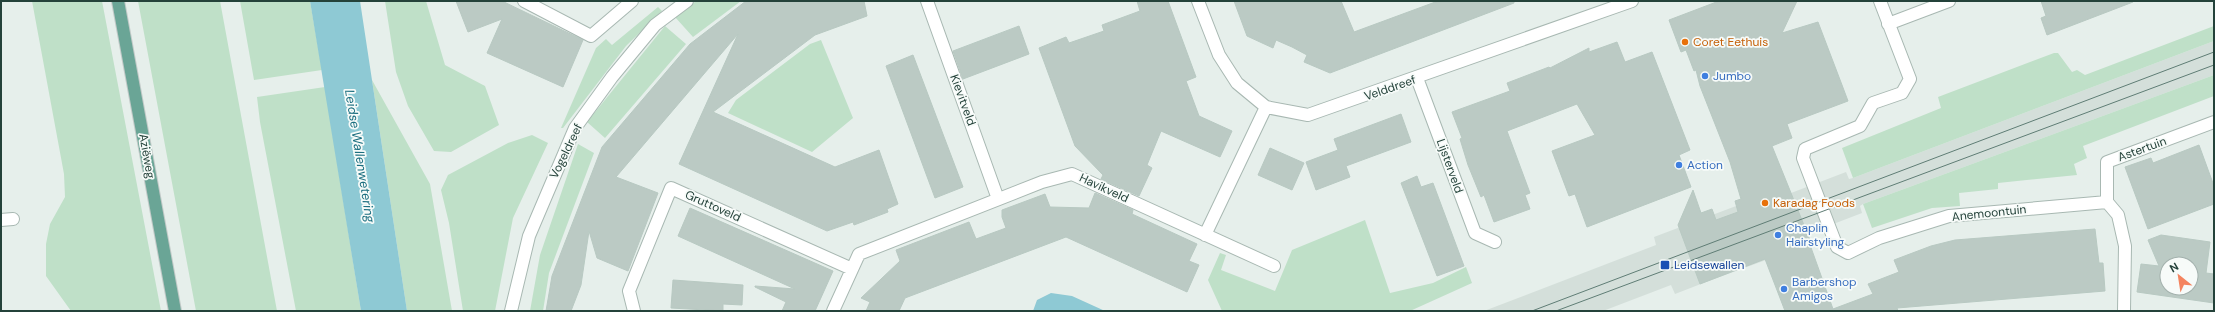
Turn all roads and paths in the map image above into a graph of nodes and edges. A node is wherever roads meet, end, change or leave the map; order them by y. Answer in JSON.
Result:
{"nodes":[{"id":1,"x":118,"y":1,"type":"edge"},
{"id":2,"x":524,"y":1,"type":"edge"},
{"id":3,"x":632,"y":1,"type":"edge"},
{"id":4,"x":687,"y":1,"type":"edge"},
{"id":5,"x":927,"y":1,"type":"edge"},
{"id":6,"x":1198,"y":1,"type":"edge"},
{"id":7,"x":1632,"y":1,"type":"edge"},
{"id":8,"x":1880,"y":1,"type":"edge"},
{"id":9,"x":1949,"y":1,"type":"edge"},
{"id":10,"x":1888,"y":24,"type":"junction"},
{"id":11,"x":1417,"y":78,"type":"junction"},
{"id":12,"x":1266,"y":107,"type":"junction"},
{"id":13,"x":2214,"y":122,"type":"edge"},
{"id":14,"x":998,"y":199,"type":"junction"},
{"id":15,"x":2107,"y":202,"type":"junction"},
{"id":16,"x":1205,"y":236,"type":"junction"},
{"id":17,"x":1495,"y":242,"type":"dead end"},
{"id":18,"x":1274,"y":266,"type":"dead end"},
{"id":19,"x":852,"y":269,"type":"junction"},
{"id":20,"x":175,"y":311,"type":"edge"},
{"id":21,"x":511,"y":311,"type":"edge"},
{"id":22,"x":634,"y":311,"type":"edge"},
{"id":23,"x":833,"y":311,"type":"edge"},
{"id":24,"x":2124,"y":311,"type":"edge"}],
"edges":[{"from":1,"to":20,"type":"main road","name":"Aziëweg"},
{"from":2,"to":3,"type":"street"},
{"from":4,"to":21,"type":"street","name":"Vogeldreef"},
{"from":5,"to":14,"type":"street","name":"Kievitveld"},
{"from":6,"to":12,"type":"street","name":"Velddreef"},
{"from":7,"to":11,"type":"street","name":"Velddreef"},
{"from":8,"to":10,"type":"street"},
{"from":9,"to":10,"type":"street"},
{"from":10,"to":15,"type":"street","name":"Anemoontuin"},
{"from":11,"to":12,"type":"street","name":"Velddreef"},
{"from":11,"to":17,"type":"street","name":"Lijsterveld"},
{"from":12,"to":16,"type":"street"},
{"from":13,"to":15,"type":"street","name":"Astertuin"},
{"from":14,"to":16,"type":"street","name":"Havikveld"},
{"from":14,"to":19,"type":"street","name":"Havikveld"},
{"from":15,"to":24,"type":"street"},
{"from":16,"to":18,"type":"street","name":"Havikveld"},
{"from":19,"to":22,"type":"street","name":"Gruttoveld"},
{"from":19,"to":23,"type":"street","name":"Havikveld"}]}
